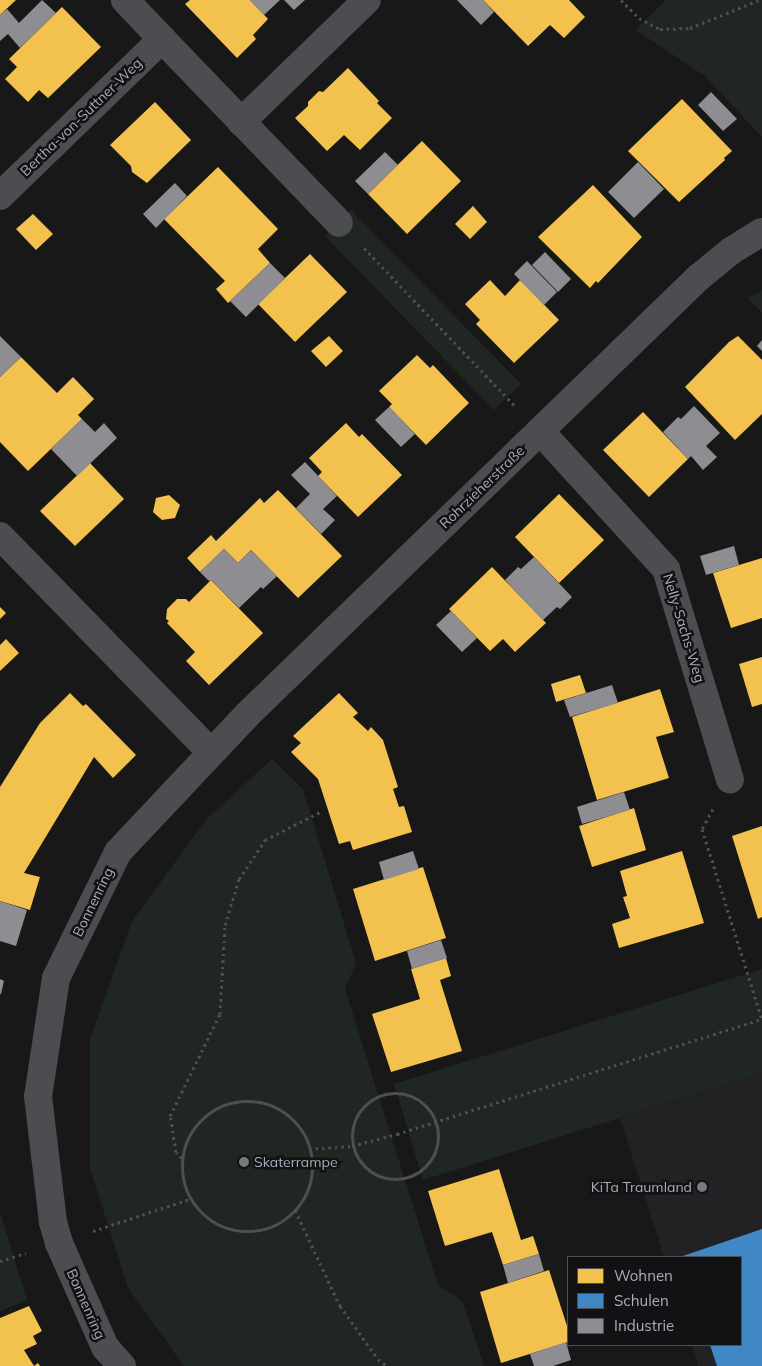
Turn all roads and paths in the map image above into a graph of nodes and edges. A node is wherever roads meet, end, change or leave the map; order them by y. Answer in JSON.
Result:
{"nodes":[{"id":1,"x":125,"y":0,"type":"edge"},
{"id":2,"x":367,"y":0,"type":"edge"},
{"id":3,"x":621,"y":0,"type":"edge"},
{"id":4,"x":759,"y":0,"type":"edge"},
{"id":5,"x":162,"y":39,"type":"junction"},
{"id":6,"x":241,"y":122,"type":"junction"},
{"id":7,"x":0,"y":196,"type":"edge"},
{"id":8,"x":339,"y":223,"type":"joint"},
{"id":9,"x":762,"y":232,"type":"edge"},
{"id":10,"x":540,"y":432,"type":"junction"},
{"id":11,"x":0,"y":536,"type":"edge"},
{"id":12,"x":210,"y":751,"type":"junction"},
{"id":13,"x":730,"y":779,"type":"joint"},
{"id":14,"x":320,"y":812,"type":"dead end"},
{"id":15,"x":762,"y":1019,"type":"edge"},
{"id":16,"x":437,"y":1122,"type":"junction"},
{"id":17,"x":352,"y":1146,"type":"junction"},
{"id":18,"x":310,"y":1149,"type":"junction"},
{"id":19,"x":182,"y":1158,"type":"junction"},
{"id":20,"x":190,"y":1199,"type":"junction"},
{"id":21,"x":295,"y":1210,"type":"junction"},
{"id":22,"x":58,"y":1243,"type":"junction"},
{"id":23,"x":122,"y":1366,"type":"edge"},
{"id":24,"x":387,"y":1366,"type":"edge"}],
"edges":[{"from":1,"to":5,"type":"street"},
{"from":2,"to":6,"type":"street"},
{"from":3,"to":4,"type":"path"},
{"from":5,"to":6,"type":"street"},
{"from":5,"to":7,"type":"street","name":"Bertha-von-Suttner-Weg"},
{"from":6,"to":8,"type":"street"},
{"from":8,"to":10,"type":"path"},
{"from":9,"to":10,"type":"street","name":"Rohrzieherstraße"},
{"from":10,"to":12,"type":"street","name":"Rohrzieherstraße"},
{"from":10,"to":13,"type":"street","name":"Nelly-Sachs-Weg"},
{"from":11,"to":12,"type":"street"},
{"from":12,"to":22,"type":"street","name":"Bonnenring"},
{"from":13,"to":15,"type":"path"},
{"from":14,"to":19,"type":"path"},
{"from":15,"to":16,"type":"path"},
{"from":16,"to":17,"type":"path"},
{"from":16,"to":17,"type":"path"},
{"from":16,"to":17,"type":"path"},
{"from":17,"to":18,"type":"path"},
{"from":18,"to":19,"type":"path"},
{"from":18,"to":21,"type":"path"},
{"from":19,"to":20,"type":"path"},
{"from":20,"to":21,"type":"path"},
{"from":20,"to":22,"type":"path"},
{"from":21,"to":24,"type":"path"},
{"from":22,"to":23,"type":"street","name":"Bonnenring"}]}
